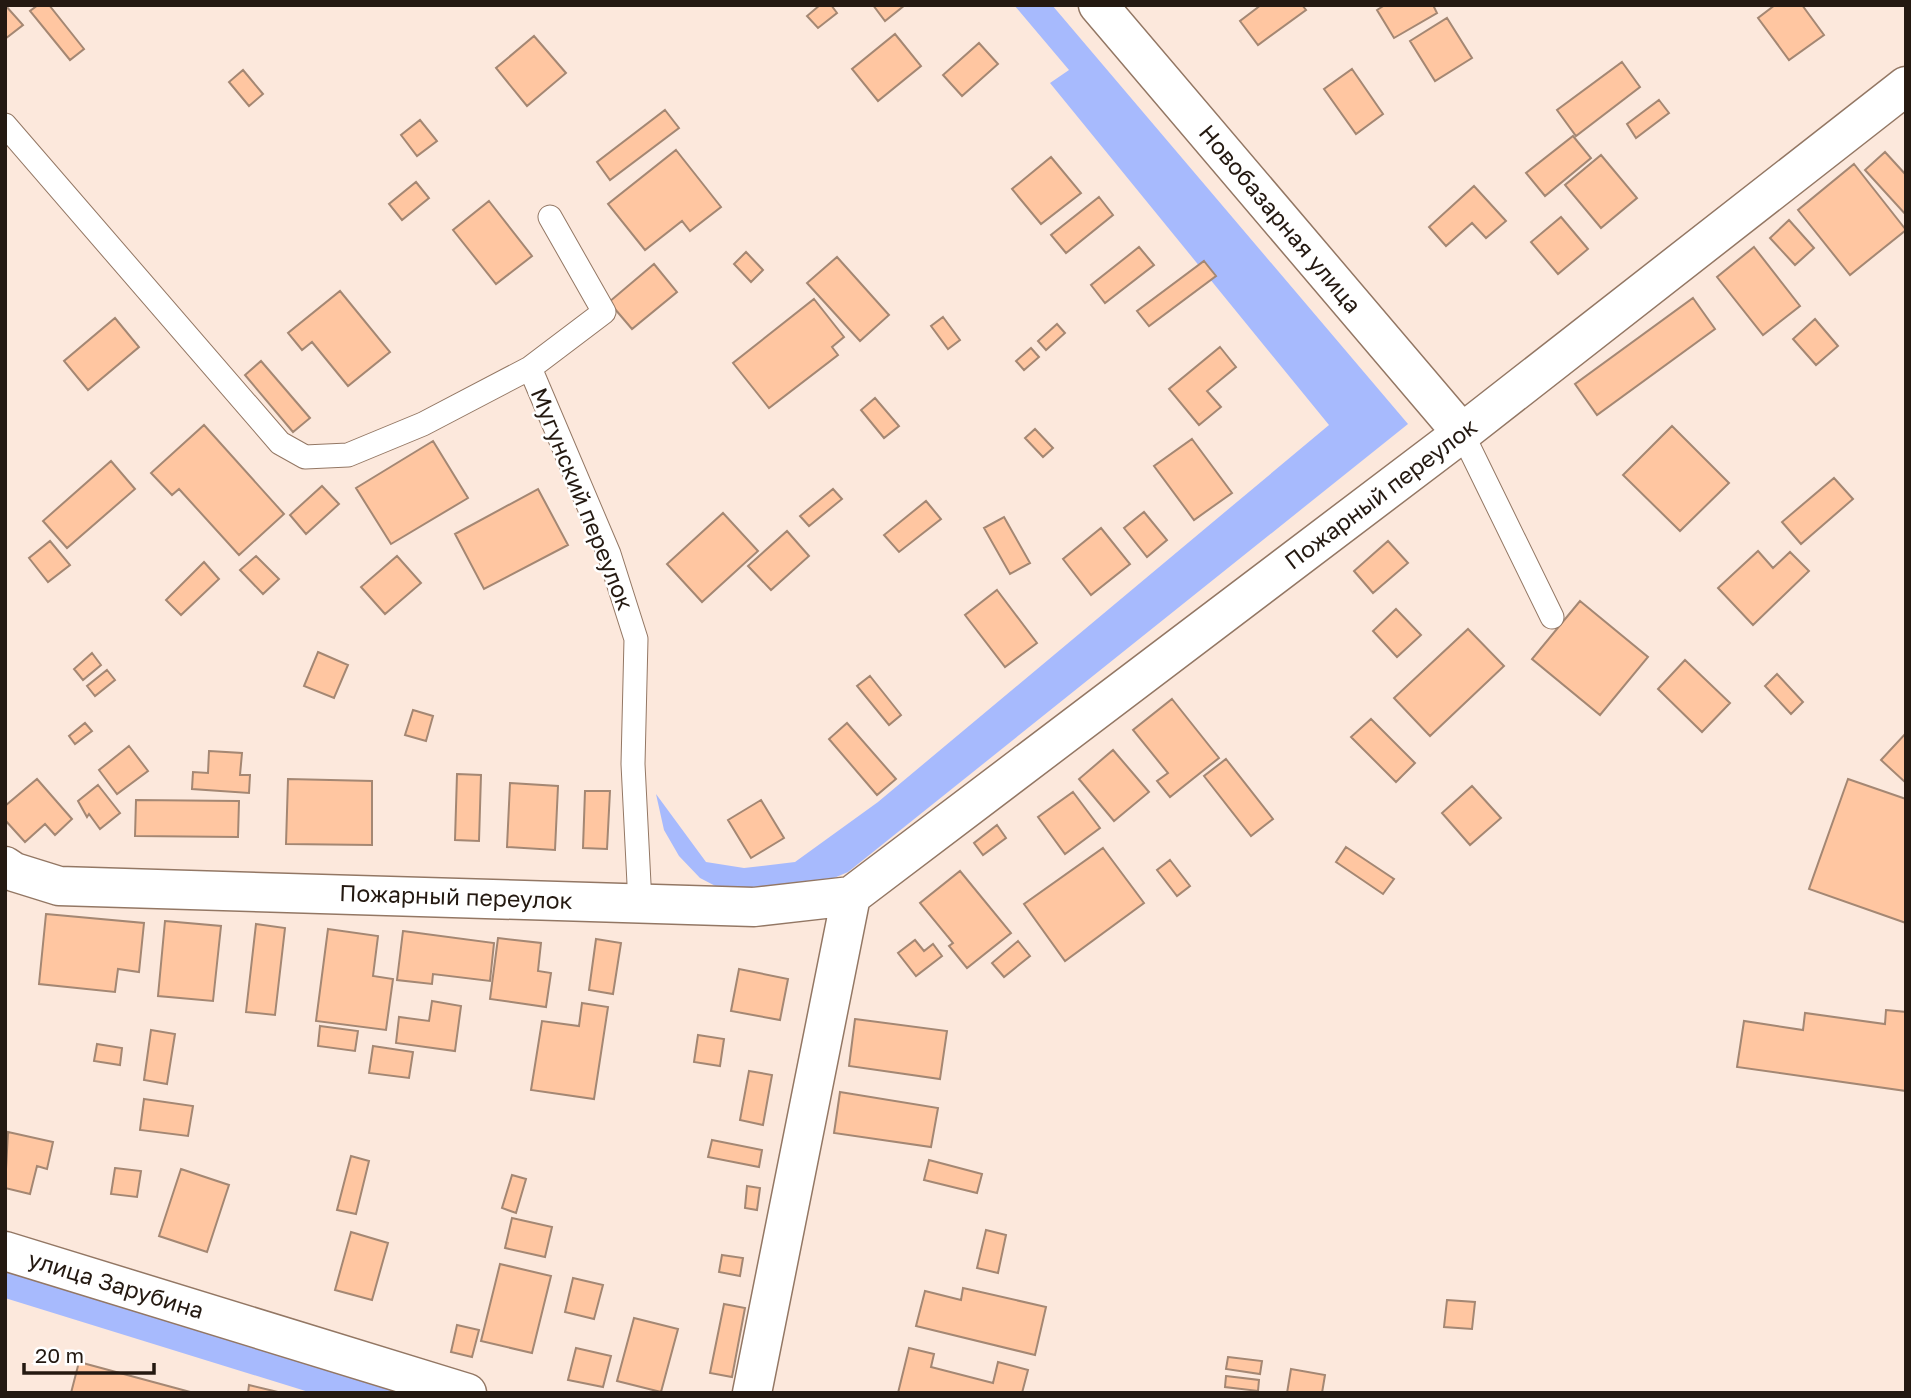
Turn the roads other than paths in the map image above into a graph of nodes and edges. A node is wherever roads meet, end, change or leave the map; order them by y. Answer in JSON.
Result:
{"nodes":[{"id":1,"x":1098,"y":5,"type":"edge"},
{"id":2,"x":1906,"y":86,"type":"edge"},
{"id":3,"x":5,"y":125,"type":"edge"},
{"id":4,"x":550,"y":217,"type":"dead end"},
{"id":5,"x":530,"y":368,"type":"junction"},
{"id":6,"x":1461,"y":433,"type":"junction"},
{"id":7,"x":1552,"y":617,"type":"dead end"},
{"id":8,"x":5,"y":866,"type":"edge"},
{"id":9,"x":851,"y":896,"type":"junction"},
{"id":10,"x":639,"y":904,"type":"junction"},
{"id":11,"x":5,"y":1251,"type":"edge"},
{"id":12,"x":467,"y":1393,"type":"edge"},
{"id":13,"x":752,"y":1393,"type":"edge"}],
"edges":[{"from":1,"to":6,"type":"street","name":"Новобазарная улица"},
{"from":2,"to":6,"type":"street","name":"Пожарный переулок"},
{"from":3,"to":5,"type":"lane","name":"Мугунский переулок"},
{"from":4,"to":5,"type":"lane"},
{"from":5,"to":10,"type":"lane","name":"Мугунский переулок"},
{"from":6,"to":7,"type":"lane"},
{"from":6,"to":9,"type":"street","name":"Пожарный переулок"},
{"from":8,"to":10,"type":"street","name":"Пожарный переулок"},
{"from":9,"to":10,"type":"street","name":"Пожарный переулок"},
{"from":9,"to":13,"type":"street"},
{"from":11,"to":12,"type":"street","name":"улица Зарубина"}]}
